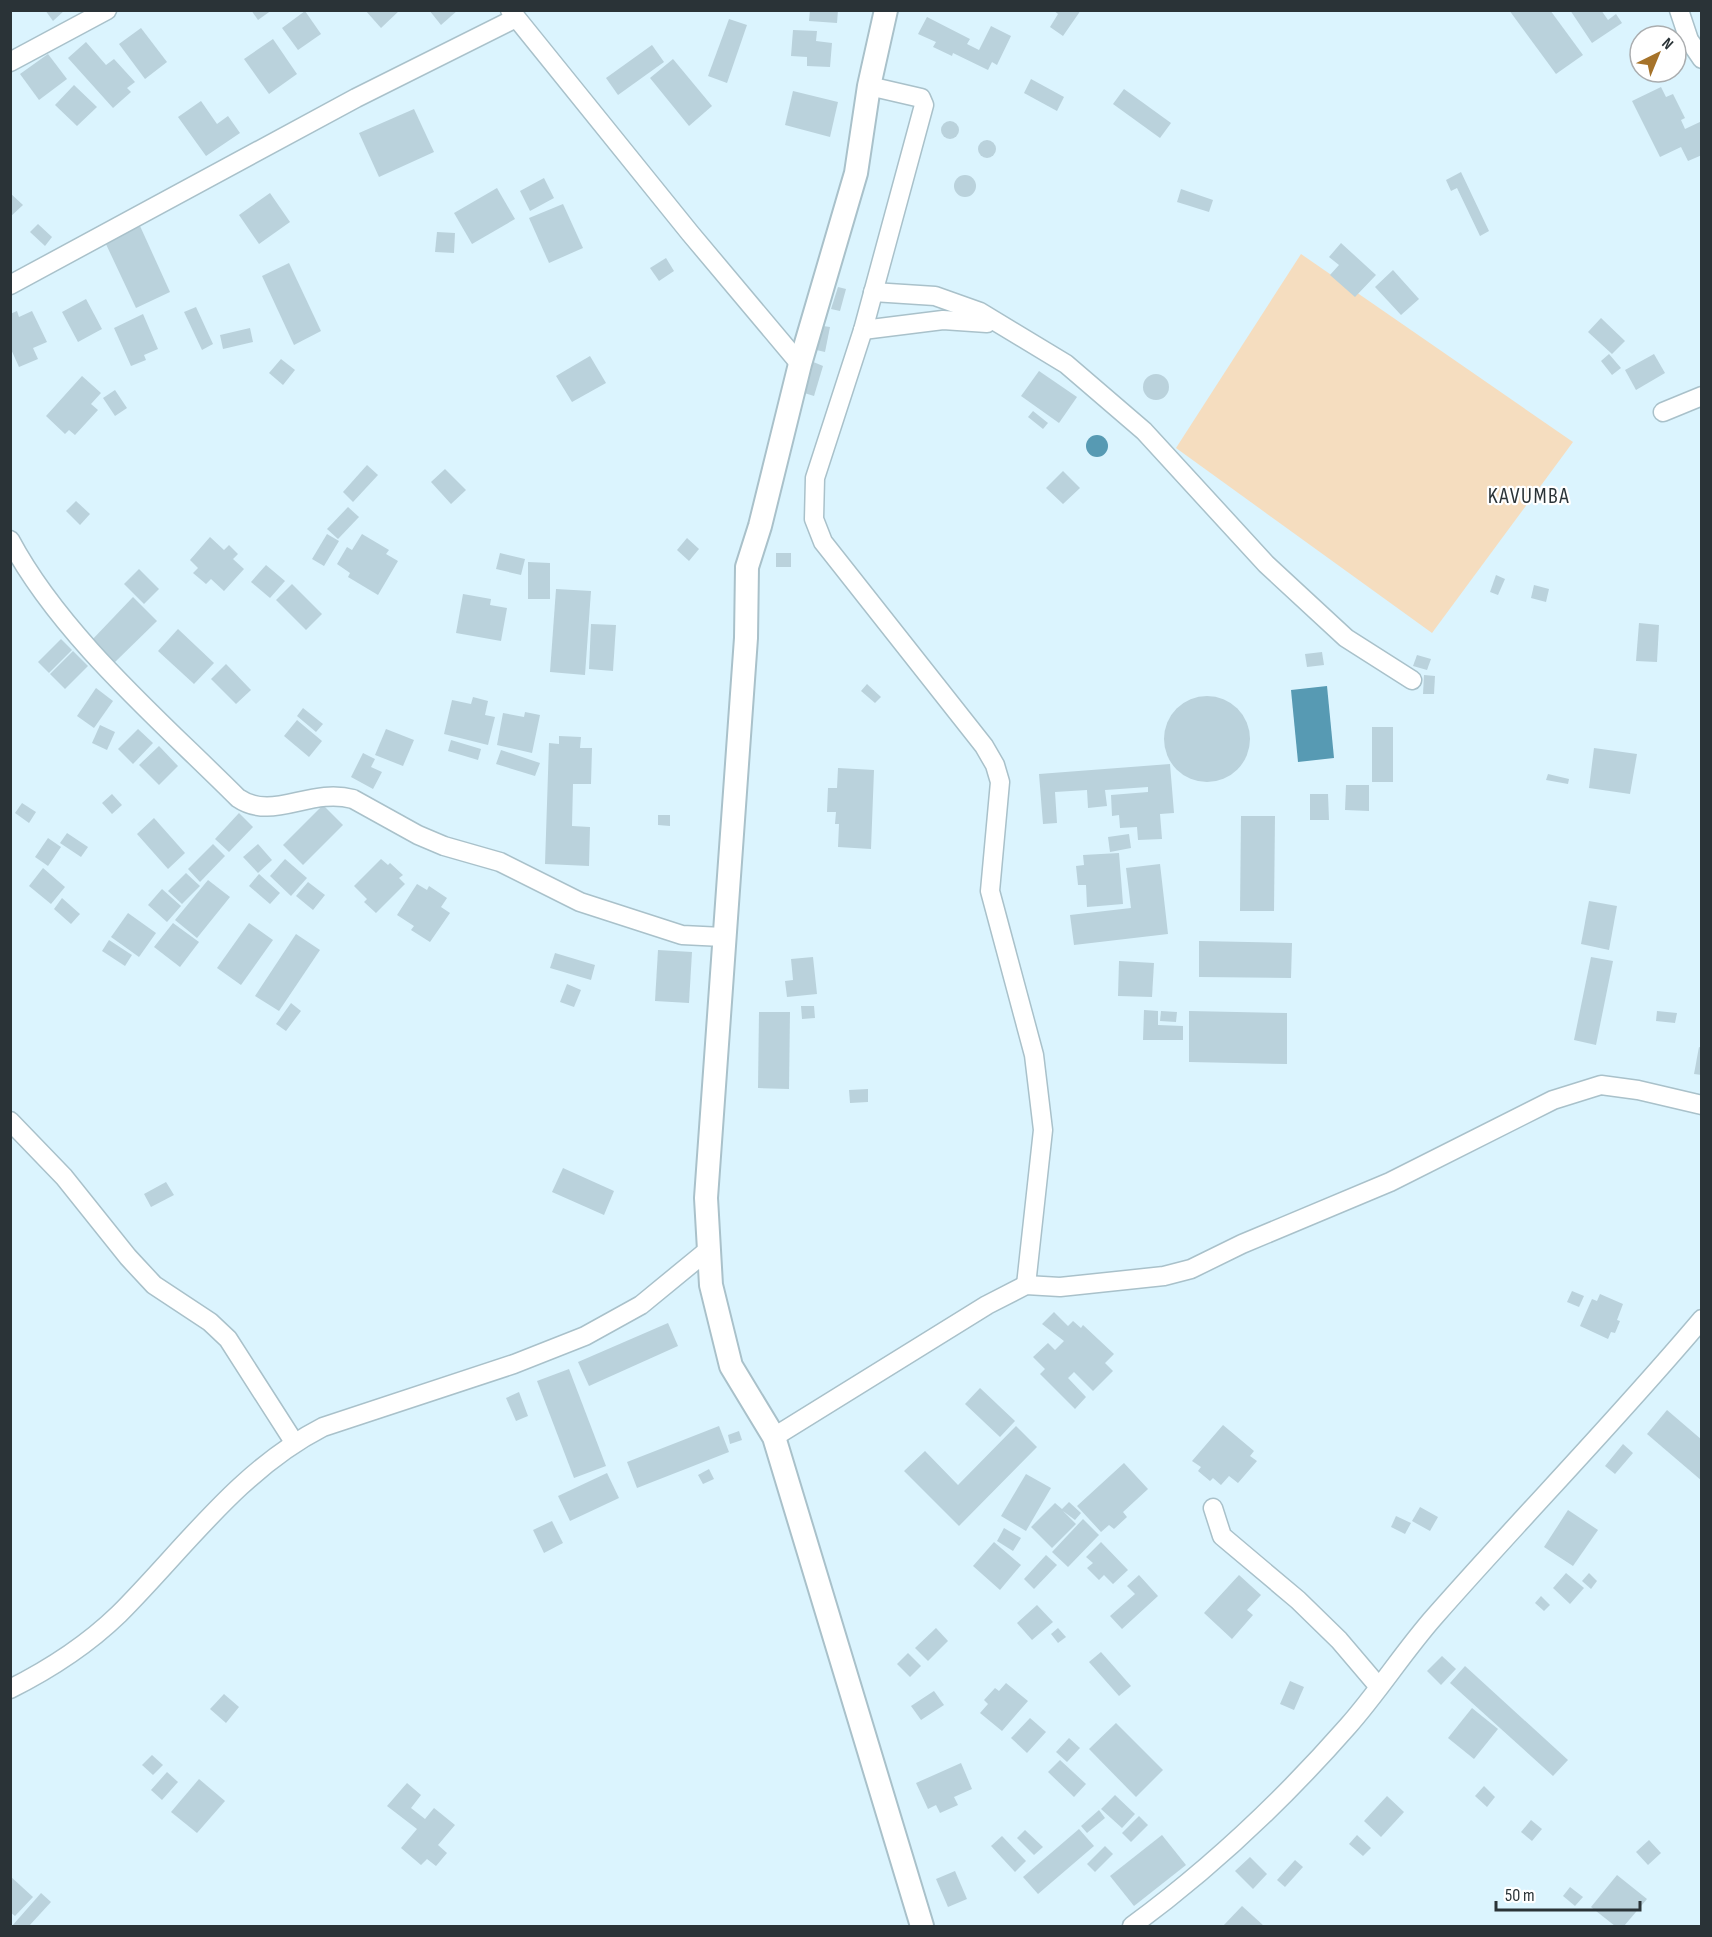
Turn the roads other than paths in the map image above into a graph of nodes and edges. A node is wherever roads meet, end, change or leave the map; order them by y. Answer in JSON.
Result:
{"nodes":[{"id":1,"x":107,"y":10,"type":"edge"},
{"id":2,"x":886,"y":10,"type":"edge"},
{"id":3,"x":1679,"y":10,"type":"edge"},
{"id":4,"x":513,"y":14,"type":"edge"},
{"id":5,"x":1701,"y":58,"type":"edge"},
{"id":6,"x":10,"y":62,"type":"edge"},
{"id":7,"x":869,"y":86,"type":"junction"},
{"id":8,"x":10,"y":285,"type":"edge"},
{"id":9,"x":873,"y":292,"type":"junction"},
{"id":10,"x":1004,"y":325,"type":"junction"},
{"id":11,"x":862,"y":330,"type":"junction"},
{"id":12,"x":800,"y":364,"type":"junction"},
{"id":13,"x":1701,"y":396,"type":"edge"},
{"id":14,"x":1663,"y":412,"type":"dead end"},
{"id":15,"x":10,"y":540,"type":"edge"},
{"id":16,"x":1412,"y":680,"type":"dead end"},
{"id":17,"x":723,"y":937,"type":"junction"},
{"id":18,"x":1701,"y":1105,"type":"edge"},
{"id":19,"x":10,"y":1121,"type":"edge"},
{"id":20,"x":708,"y":1250,"type":"junction"},
{"id":21,"x":1026,"y":1285,"type":"junction"},
{"id":22,"x":1701,"y":1319,"type":"edge"},
{"id":23,"x":774,"y":1437,"type":"junction"},
{"id":24,"x":294,"y":1442,"type":"junction"},
{"id":25,"x":1213,"y":1508,"type":"dead end"},
{"id":26,"x":1379,"y":1687,"type":"junction"},
{"id":27,"x":10,"y":1689,"type":"edge"},
{"id":28,"x":922,"y":1926,"type":"edge"},
{"id":29,"x":1132,"y":1926,"type":"edge"}],
"edges":[{"from":1,"to":6,"type":"street"},
{"from":2,"to":7,"type":"street"},
{"from":3,"to":5,"type":"street"},
{"from":4,"to":8,"type":"street"},
{"from":4,"to":12,"type":"street"},
{"from":7,"to":9,"type":"street"},
{"from":7,"to":12,"type":"street"},
{"from":9,"to":10,"type":"street"},
{"from":9,"to":11,"type":"street"},
{"from":10,"to":11,"type":"street"},
{"from":10,"to":16,"type":"street"},
{"from":11,"to":21,"type":"street"},
{"from":12,"to":17,"type":"street"},
{"from":13,"to":14,"type":"street"},
{"from":15,"to":17,"type":"street"},
{"from":17,"to":20,"type":"street"},
{"from":18,"to":21,"type":"street"},
{"from":19,"to":24,"type":"street"},
{"from":20,"to":23,"type":"street"},
{"from":20,"to":24,"type":"street"},
{"from":21,"to":23,"type":"street"},
{"from":22,"to":26,"type":"street"},
{"from":23,"to":28,"type":"street"},
{"from":24,"to":27,"type":"street"},
{"from":25,"to":26,"type":"street"},
{"from":26,"to":29,"type":"street"}]}
